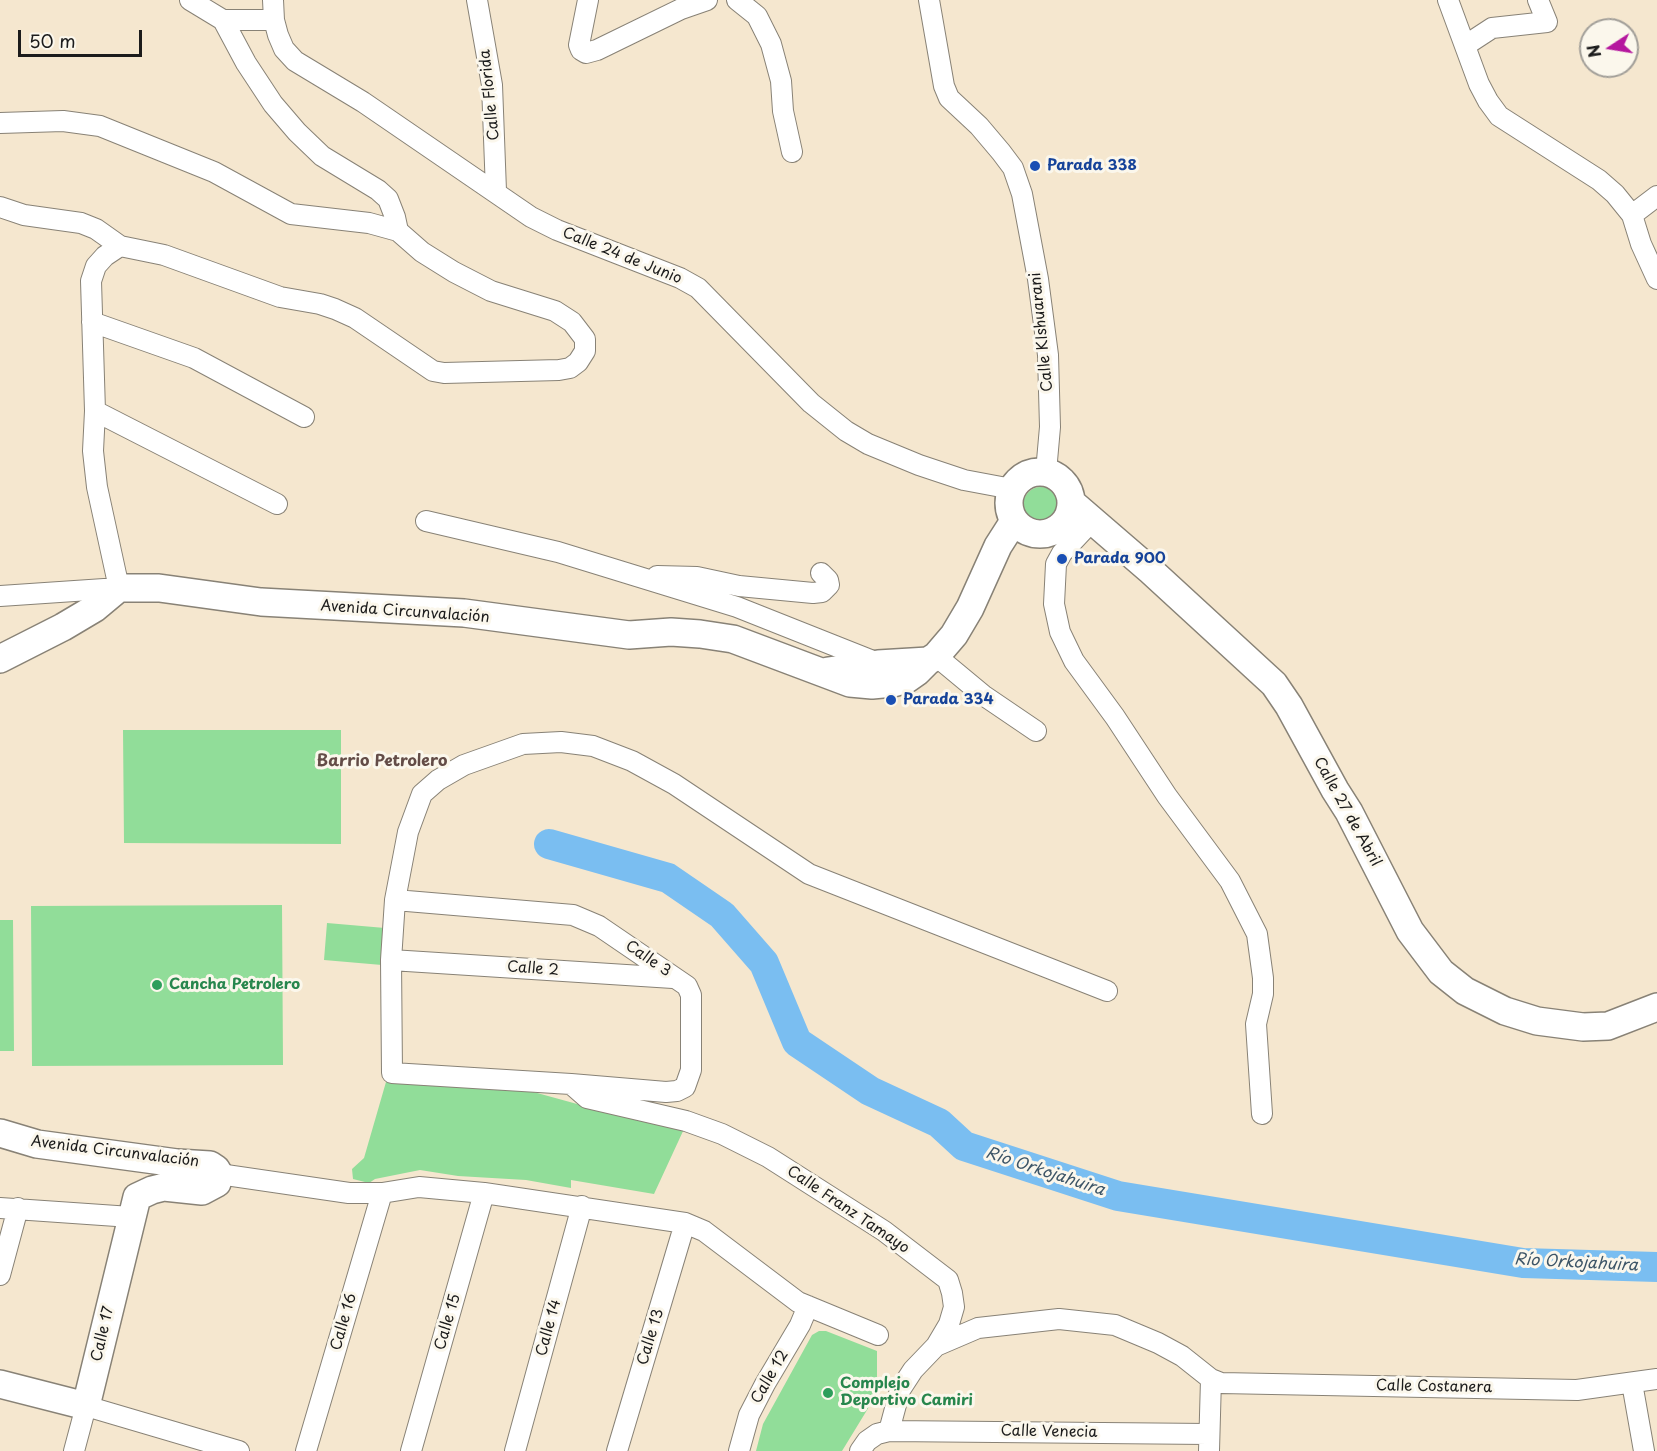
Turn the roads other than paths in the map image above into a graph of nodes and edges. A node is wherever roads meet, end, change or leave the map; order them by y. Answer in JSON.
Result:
{"nodes":[{"id":1,"x":190,"y":0,"type":"edge"},
{"id":2,"x":273,"y":0,"type":"edge"},
{"id":3,"x":477,"y":0,"type":"edge"},
{"id":4,"x":588,"y":0,"type":"edge"},
{"id":5,"x":707,"y":0,"type":"edge"},
{"id":6,"x":737,"y":0,"type":"edge"},
{"id":7,"x":928,"y":0,"type":"edge"},
{"id":8,"x":1448,"y":0,"type":"edge"},
{"id":9,"x":1538,"y":0,"type":"edge"},
{"id":10,"x":223,"y":20,"type":"junction"},
{"id":11,"x":274,"y":20,"type":"junction"},
{"id":12,"x":1466,"y":45,"type":"junction"},
{"id":13,"x":0,"y":123,"type":"edge"},
{"id":14,"x":792,"y":152,"type":"dead end"},
{"id":15,"x":496,"y":191,"type":"junction"},
{"id":16,"x":1657,"y":196,"type":"edge"},
{"id":17,"x":0,"y":207,"type":"edge"},
{"id":18,"x":1632,"y":215,"type":"junction"},
{"id":19,"x":398,"y":231,"type":"junction"},
{"id":20,"x":120,"y":246,"type":"junction"},
{"id":21,"x":1657,"y":279,"type":"edge"},
{"id":22,"x":92,"y":322,"type":"junction"},
{"id":23,"x":95,"y":411,"type":"junction"},
{"id":24,"x":304,"y":417,"type":"dead end"},
{"id":25,"x":1047,"y":472,"type":"junction"},
{"id":26,"x":1011,"y":489,"type":"junction"},
{"id":27,"x":1071,"y":502,"type":"junction"},
{"id":28,"x":277,"y":504,"type":"dead end"},
{"id":29,"x":1093,"y":520,"type":"junction"},
{"id":30,"x":426,"y":521,"type":"dead end"},
{"id":31,"x":1014,"y":521,"type":"junction"},
{"id":32,"x":820,"y":573,"type":"dead end"},
{"id":33,"x":630,"y":575,"type":"junction"},
{"id":34,"x":119,"y":588,"type":"junction"},
{"id":35,"x":0,"y":596,"type":"edge"},
{"id":36,"x":0,"y":659,"type":"edge"},
{"id":37,"x":932,"y":659,"type":"junction"},
{"id":38,"x":881,"y":674,"type":"junction"},
{"id":39,"x":1036,"y":731,"type":"dead end"},
{"id":40,"x":395,"y":900,"type":"junction"},
{"id":41,"x":391,"y":960,"type":"junction"},
{"id":42,"x":675,"y":978,"type":"junction"},
{"id":43,"x":1107,"y":991,"type":"dead end"},
{"id":44,"x":1657,"y":1007,"type":"edge"},
{"id":45,"x":571,"y":1084,"type":"junction"},
{"id":46,"x":1262,"y":1114,"type":"dead end"},
{"id":47,"x":0,"y":1134,"type":"edge"},
{"id":48,"x":219,"y":1174,"type":"junction"},
{"id":49,"x":484,"y":1192,"type":"junction"},
{"id":50,"x":382,"y":1193,"type":"junction"},
{"id":51,"x":582,"y":1206,"type":"junction"},
{"id":52,"x":9,"y":1208,"type":"edge"},
{"id":53,"x":131,"y":1217,"type":"junction"},
{"id":54,"x":685,"y":1223,"type":"junction"},
{"id":55,"x":0,"y":1275,"type":"edge"},
{"id":56,"x":808,"y":1306,"type":"junction"},
{"id":57,"x":878,"y":1335,"type":"dead end"},
{"id":58,"x":936,"y":1346,"type":"junction"},
{"id":59,"x":1211,"y":1379,"type":"junction"},
{"id":60,"x":1657,"y":1379,"type":"edge"},
{"id":61,"x":1632,"y":1383,"type":"junction"},
{"id":62,"x":0,"y":1384,"type":"edge"},
{"id":63,"x":86,"y":1406,"type":"junction"},
{"id":64,"x":889,"y":1431,"type":"junction"},
{"id":65,"x":1209,"y":1442,"type":"edge"},
{"id":66,"x":74,"y":1451,"type":"edge"},
{"id":67,"x":239,"y":1451,"type":"edge"},
{"id":68,"x":306,"y":1451,"type":"edge"},
{"id":69,"x":411,"y":1451,"type":"edge"},
{"id":70,"x":515,"y":1451,"type":"edge"},
{"id":71,"x":617,"y":1451,"type":"edge"},
{"id":72,"x":739,"y":1451,"type":"edge"},
{"id":73,"x":860,"y":1451,"type":"edge"},
{"id":74,"x":1644,"y":1451,"type":"edge"}],
"edges":[{"from":1,"to":10,"type":"street"},
{"from":2,"to":11,"type":"street","name":"Calle 24 de Junio"},
{"from":3,"to":15,"type":"street","name":"Calle Florida"},
{"from":4,"to":5,"type":"street"},
{"from":6,"to":14,"type":"street"},
{"from":7,"to":25,"type":"street","name":"Calle KIshuarani"},
{"from":8,"to":12,"type":"street"},
{"from":9,"to":12,"type":"street"},
{"from":10,"to":11,"type":"street"},
{"from":10,"to":19,"type":"street"},
{"from":11,"to":15,"type":"street","name":"Calle 24 de Junio"},
{"from":12,"to":18,"type":"street"},
{"from":13,"to":19,"type":"street"},
{"from":15,"to":26,"type":"street","name":"Calle 24 de Junio"},
{"from":16,"to":18,"type":"street"},
{"from":17,"to":20,"type":"street"},
{"from":18,"to":21,"type":"street"},
{"from":19,"to":20,"type":"street"},
{"from":20,"to":22,"type":"street"},
{"from":22,"to":23,"type":"street"},
{"from":22,"to":24,"type":"street"},
{"from":23,"to":28,"type":"street"},
{"from":23,"to":34,"type":"street"},
{"from":25,"to":26,"type":"main road"},
{"from":25,"to":27,"type":"main road"},
{"from":26,"to":31,"type":"main road"},
{"from":27,"to":29,"type":"main road","name":"Calle 27 de Abril"},
{"from":27,"to":31,"type":"main road"},
{"from":29,"to":44,"type":"main road","name":"Calle 27 de Abril"},
{"from":29,"to":46,"type":"street"},
{"from":30,"to":33,"type":"street"},
{"from":31,"to":37,"type":"main road"},
{"from":32,"to":33,"type":"street"},
{"from":33,"to":38,"type":"street"},
{"from":34,"to":35,"type":"street"},
{"from":34,"to":36,"type":"main road"},
{"from":34,"to":38,"type":"main road","name":"Avenida Circunvalación"},
{"from":37,"to":38,"type":"main road","name":"Avenida Circunvalación"},
{"from":37,"to":39,"type":"street"},
{"from":40,"to":41,"type":"street"},
{"from":40,"to":42,"type":"street","name":"Calle 3"},
{"from":40,"to":43,"type":"street"},
{"from":41,"to":42,"type":"street","name":"Calle 2"},
{"from":41,"to":45,"type":"street","name":"Calle Franz Tamayo"},
{"from":42,"to":45,"type":"street","name":"Calle 3"},
{"from":45,"to":58,"type":"street","name":"Calle Franz Tamayo"},
{"from":47,"to":48,"type":"main road","name":"Avenida Circunvalación"},
{"from":48,"to":50,"type":"street"},
{"from":48,"to":53,"type":"main road","name":"Avenida Circunvalación"},
{"from":49,"to":50,"type":"street"},
{"from":49,"to":51,"type":"street"},
{"from":49,"to":69,"type":"street","name":"Calle 15"},
{"from":50,"to":68,"type":"street","name":"Calle 16"},
{"from":51,"to":54,"type":"street"},
{"from":51,"to":70,"type":"street","name":"Calle 14"},
{"from":52,"to":53,"type":"street"},
{"from":52,"to":55,"type":"street"},
{"from":53,"to":63,"type":"main road","name":"Calle 17"},
{"from":54,"to":56,"type":"street"},
{"from":54,"to":71,"type":"street","name":"Calle 13"},
{"from":56,"to":57,"type":"street"},
{"from":56,"to":72,"type":"street","name":"Calle 12"},
{"from":58,"to":59,"type":"street"},
{"from":58,"to":64,"type":"street"},
{"from":59,"to":61,"type":"street","name":"Calle Costanera"},
{"from":59,"to":65,"type":"street"},
{"from":60,"to":61,"type":"street","name":"Calle Costanera"},
{"from":61,"to":74,"type":"street"},
{"from":62,"to":63,"type":"main road"},
{"from":63,"to":66,"type":"street","name":"Calle 17"},
{"from":63,"to":67,"type":"street"},
{"from":64,"to":65,"type":"street","name":"Calle Venecia"},
{"from":64,"to":73,"type":"street"}]}
